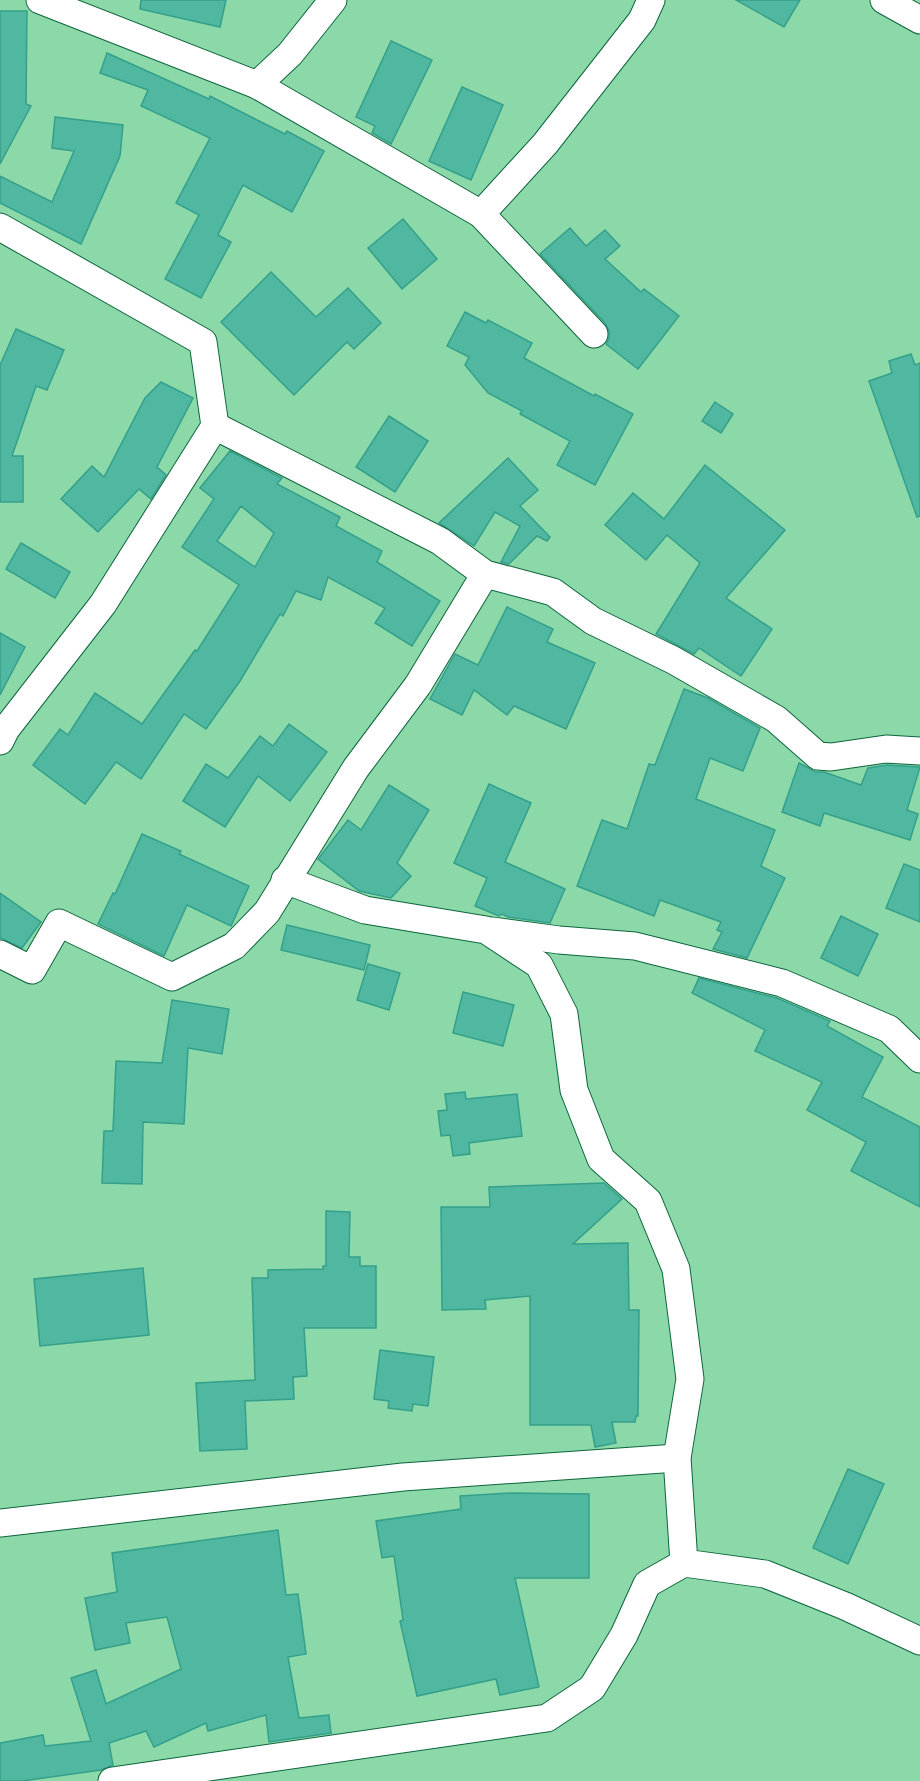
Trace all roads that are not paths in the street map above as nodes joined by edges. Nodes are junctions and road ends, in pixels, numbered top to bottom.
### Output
1 (40, 0) edge
2 (333, 0) edge
3 (651, 0) edge
4 (884, 0) edge
5 (920, 20) edge
6 (257, 85) junction
7 (481, 214) junction
8 (0, 227) edge
9 (594, 334) dead end
10 (215, 426) junction
11 (484, 574) junction
12 (2, 732) edge
13 (920, 751) edge
14 (285, 880) junction
15 (486, 930) junction
16 (0, 954) edge
17 (920, 1059) edge
18 (677, 1458) junction
19 (0, 1523) edge
20 (684, 1563) junction
21 (920, 1641) edge
22 (112, 1781) edge

1 - 6 street
2 - 6 street
3 - 7 street
4 - 5 street
6 - 7 street
7 - 9 street
8 - 10 street
10 - 11 street
10 - 12 street
11 - 13 street
11 - 14 street
14 - 15 street
14 - 16 street
15 - 17 street
15 - 18 street
18 - 19 street
18 - 20 street
20 - 21 street
20 - 22 street

